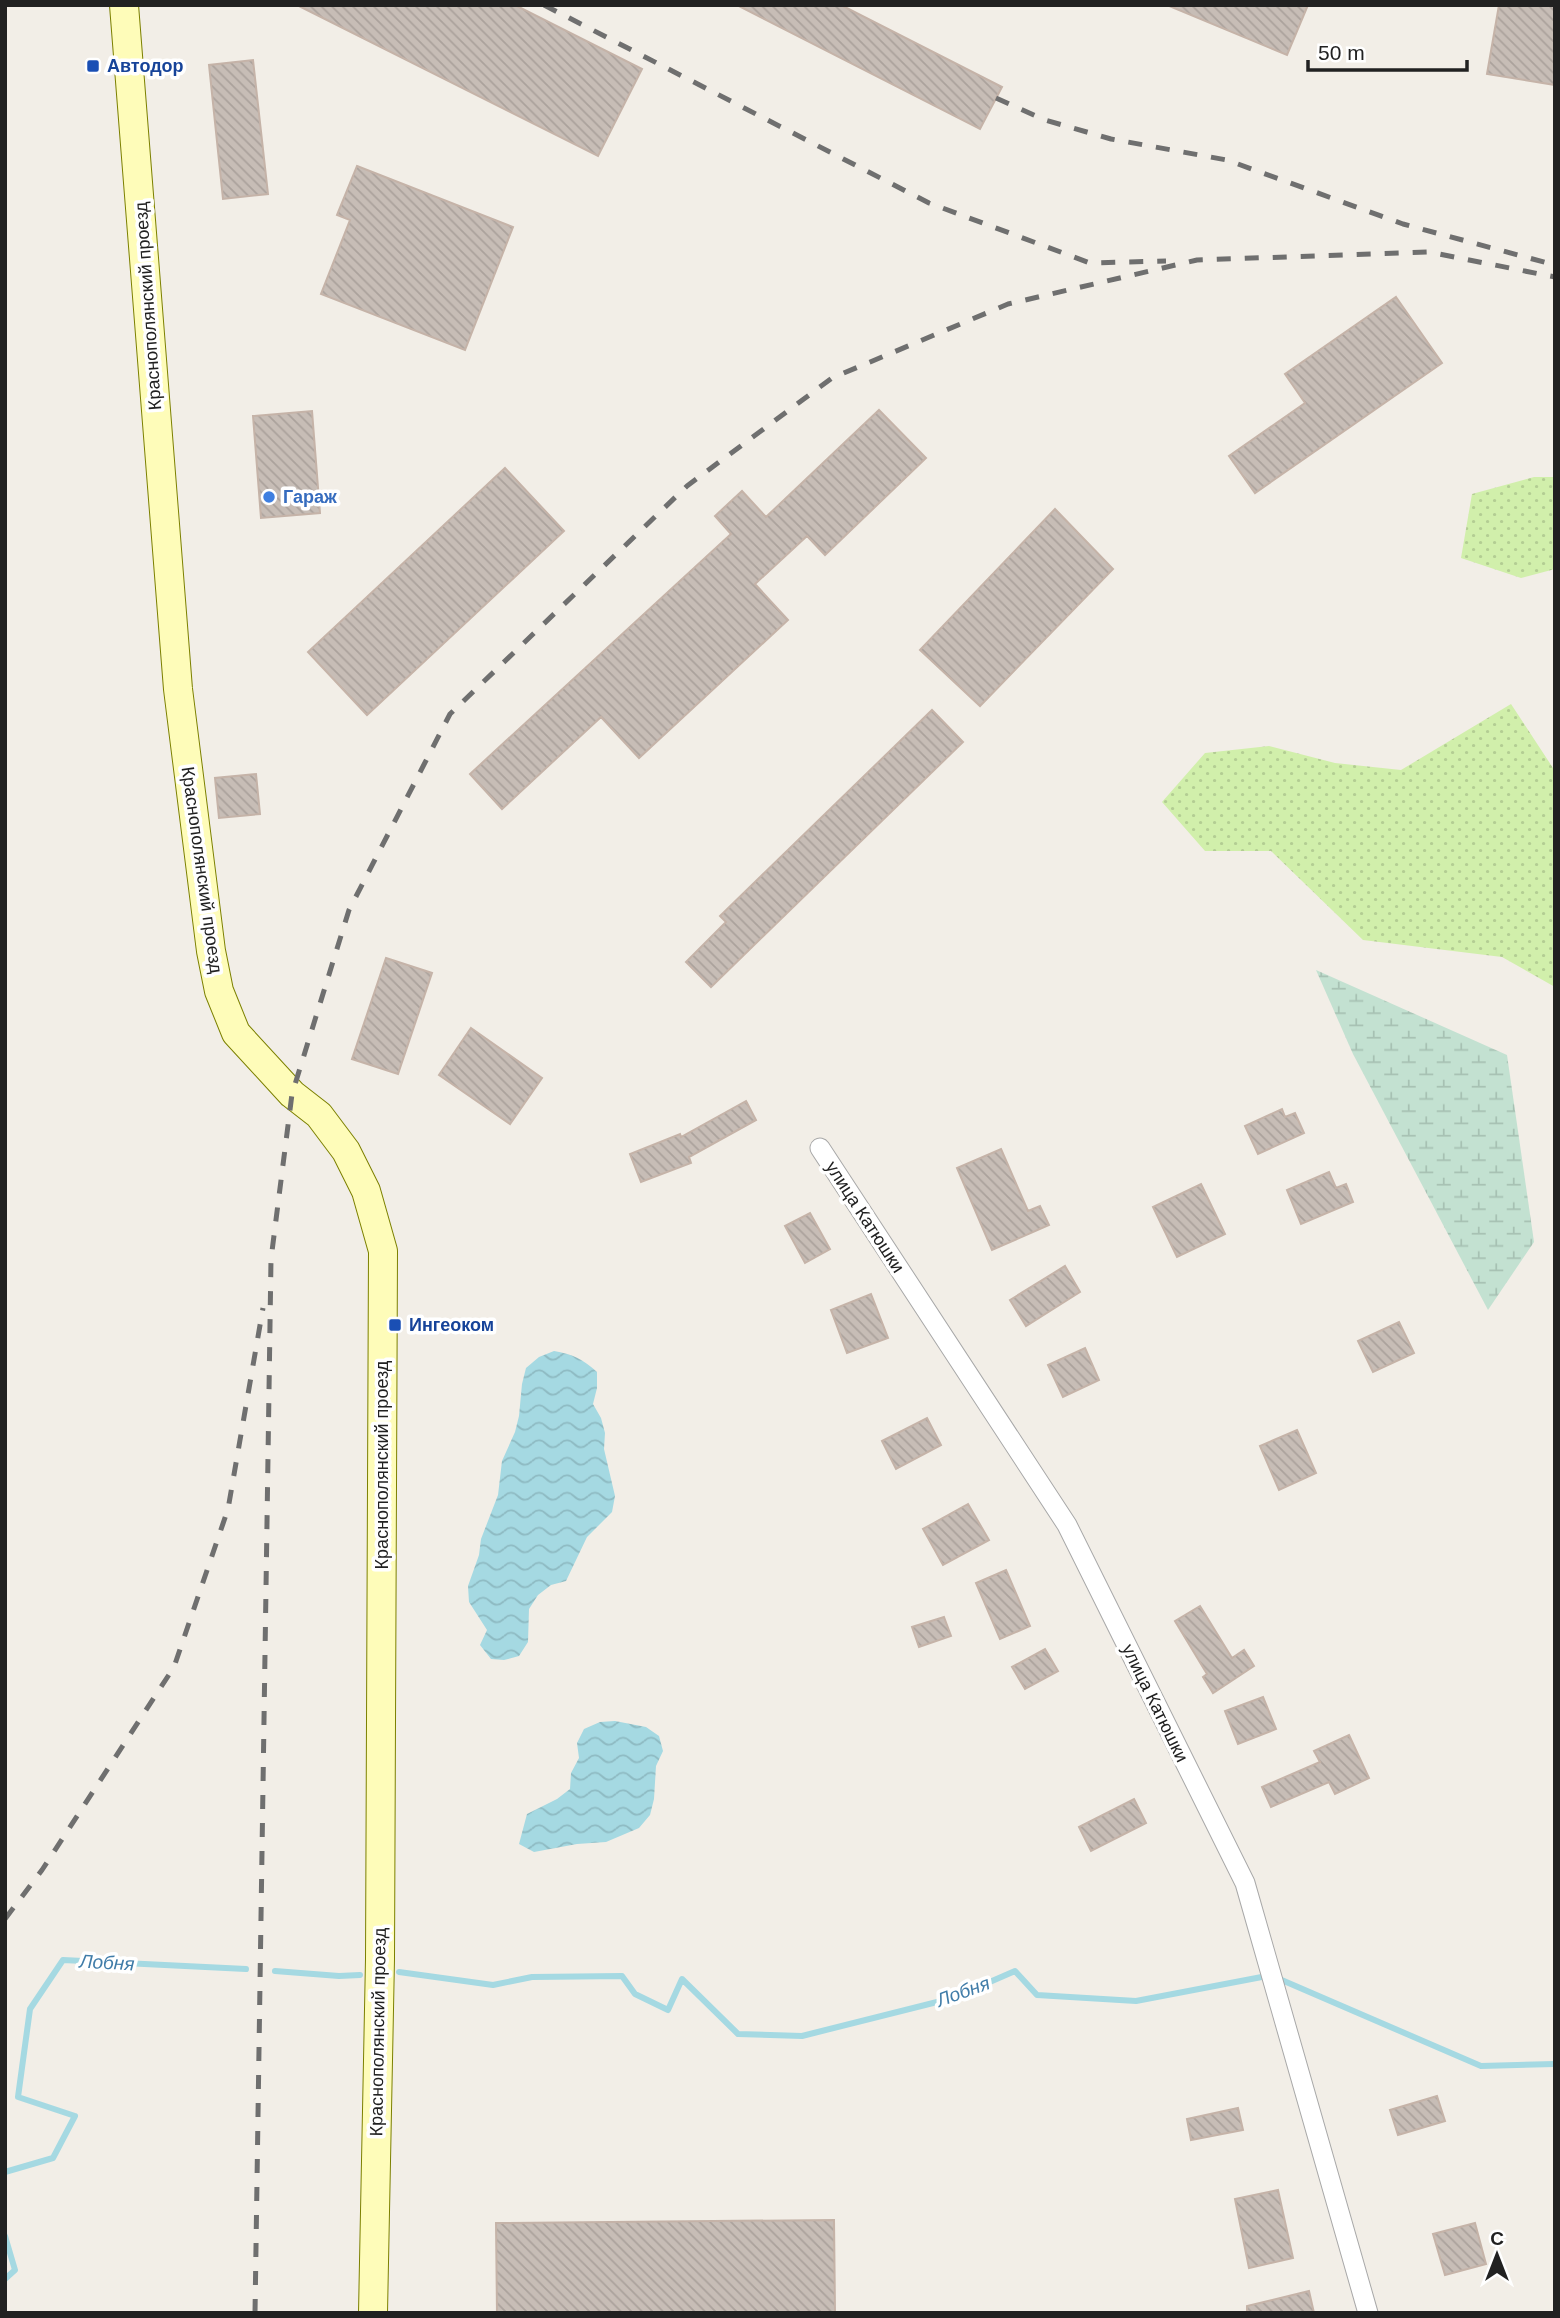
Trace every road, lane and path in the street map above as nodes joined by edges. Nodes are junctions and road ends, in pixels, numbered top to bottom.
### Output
1 (125, 13) edge
2 (820, 1148) dead end
3 (373, 2313) edge
4 (1368, 2313) edge

1 - 3 main road, Краснополянский проезд
2 - 4 street, улица Катюшки

